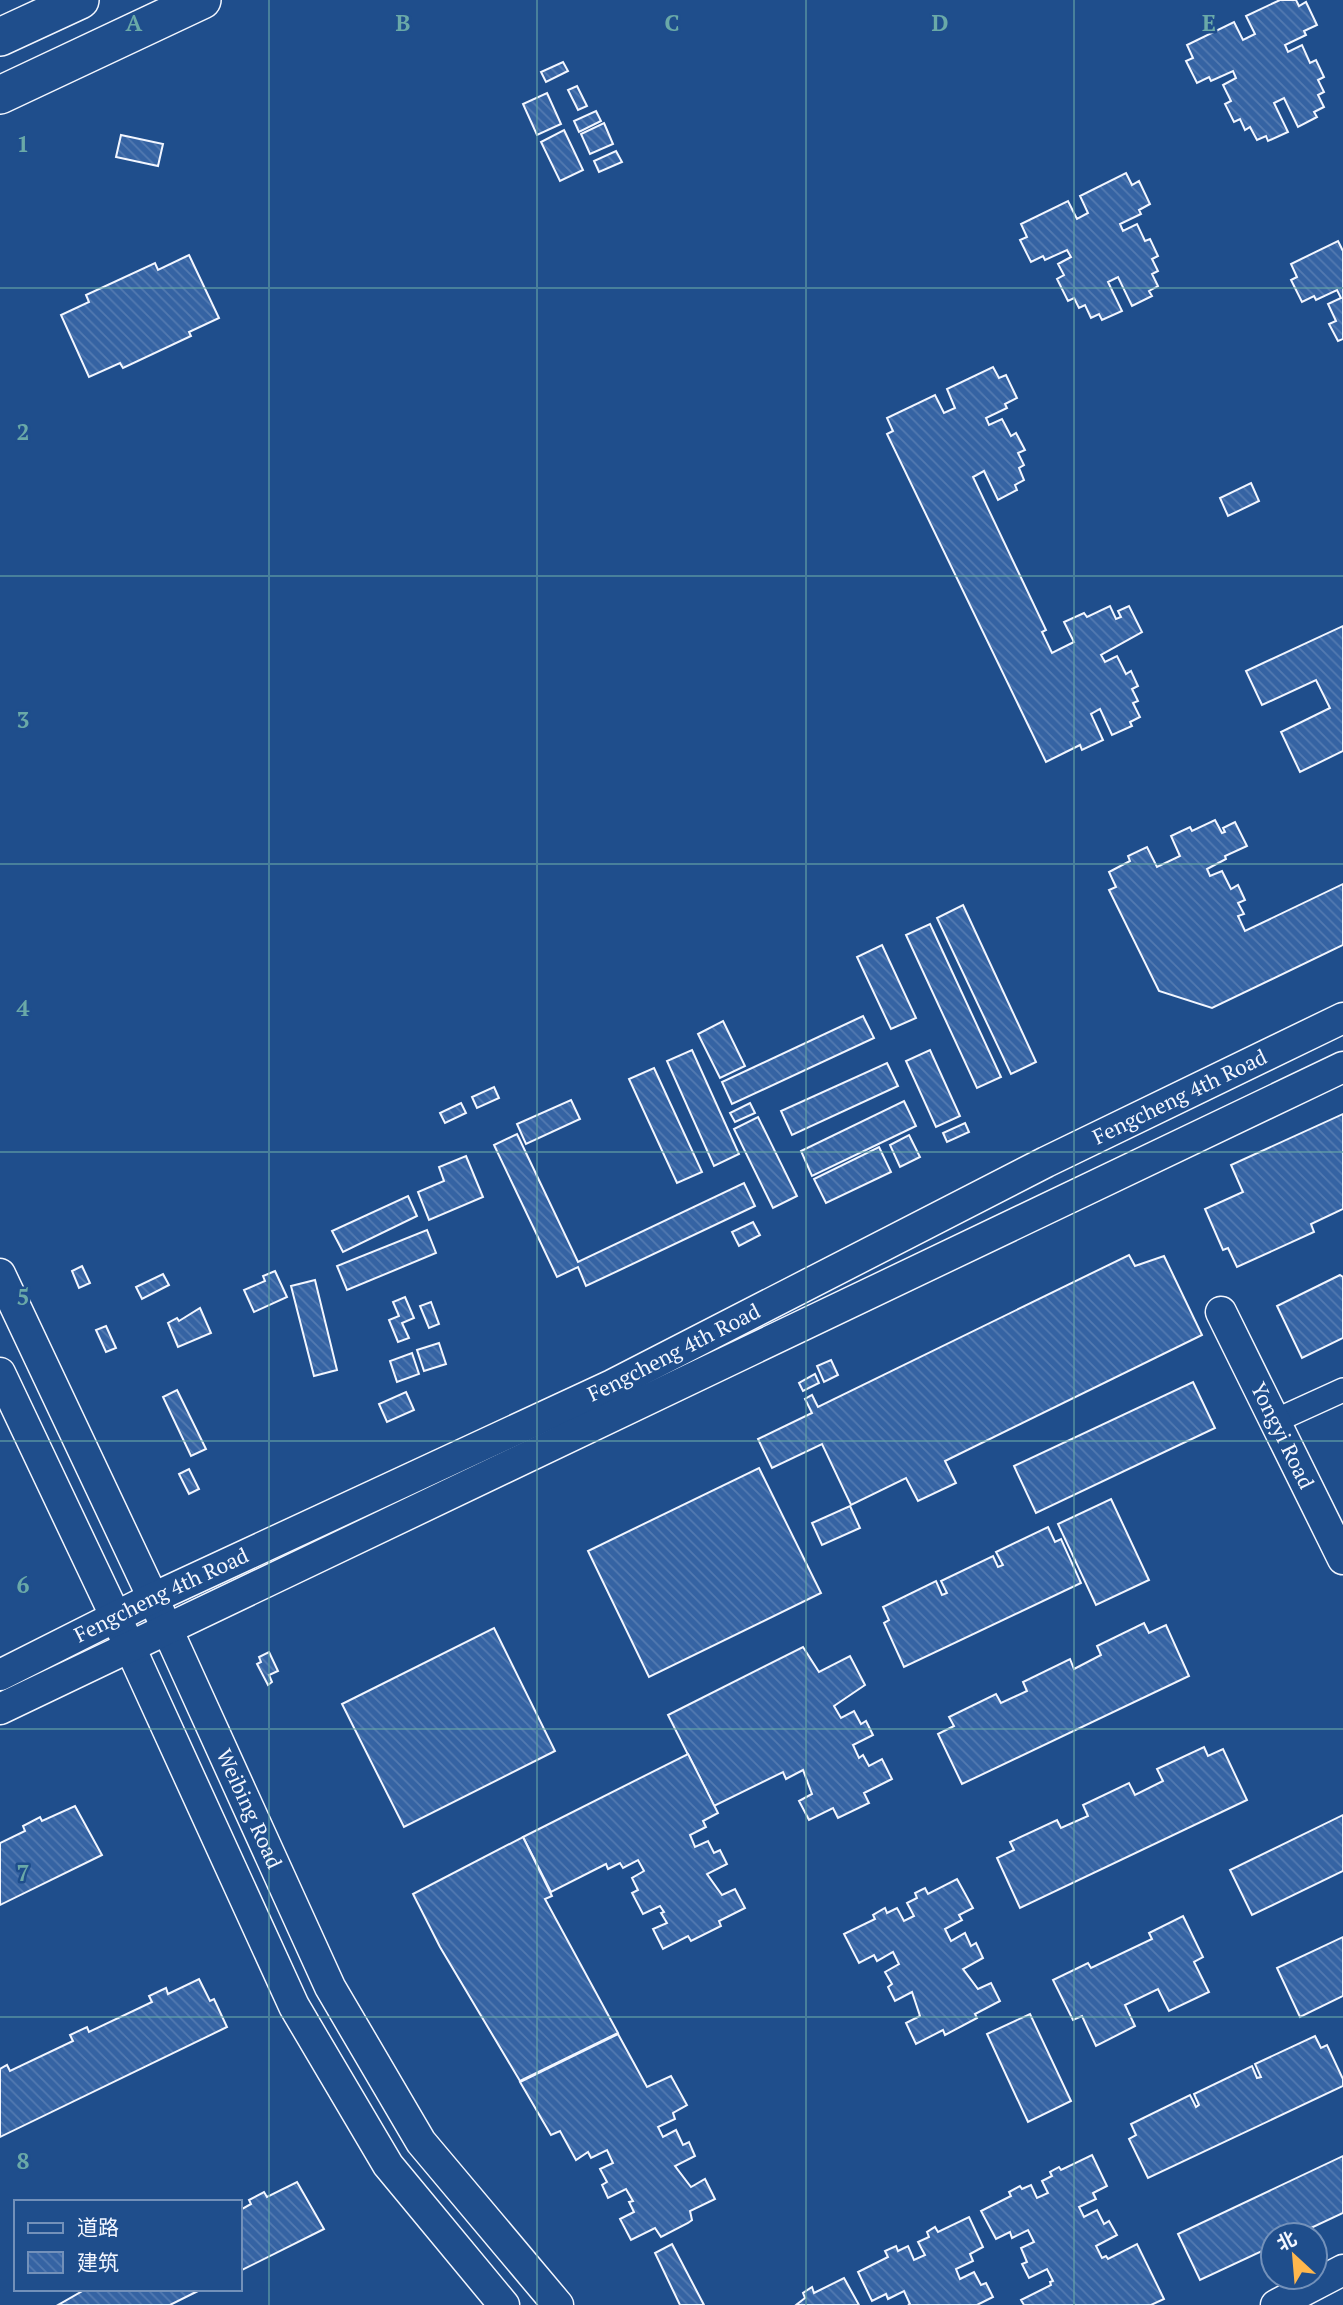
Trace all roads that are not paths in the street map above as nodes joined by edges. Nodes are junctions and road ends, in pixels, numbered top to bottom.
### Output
1 (80, 0) edge
2 (202, 0) edge
3 (0, 37) edge
4 (0, 95) edge
5 (1343, 1018) edge
6 (1343, 1067) edge
7 (0, 1274) edge
8 (1221, 1312) dead end
9 (0, 1373) edge
10 (1343, 1390) edge
11 (1275, 1422) junction
12 (1343, 1559) edge
13 (153, 1598) junction
14 (116, 1617) junction
15 (166, 1628) junction
16 (129, 1645) junction
17 (0, 1675) edge
18 (0, 1709) edge
19 (1343, 2270) edge
20 (504, 2305) edge
21 (558, 2305) edge
22 (1276, 2305) edge

1 - 3 main road
2 - 4 main road
5 - 13 street, Fengcheng 4th Road
6 - 15 street, Fengcheng 4th Road
7 - 13 street, Weibing Road
8 - 11 street, Yongyi Road
9 - 14 street, Weibing Road
10 - 11 street
11 - 12 street, Yongyi Road
13 - 14 street, Fengcheng 4th Road
13 - 15 street, Weibing Road
14 - 16 street, Weibing Road
14 - 17 street, Fengcheng 4th Road
15 - 16 street, Fengcheng 4th Road
15 - 21 street, Weibing Road
16 - 18 street, Fengcheng 4th Road
16 - 20 street, Weibing Road
19 - 22 street

